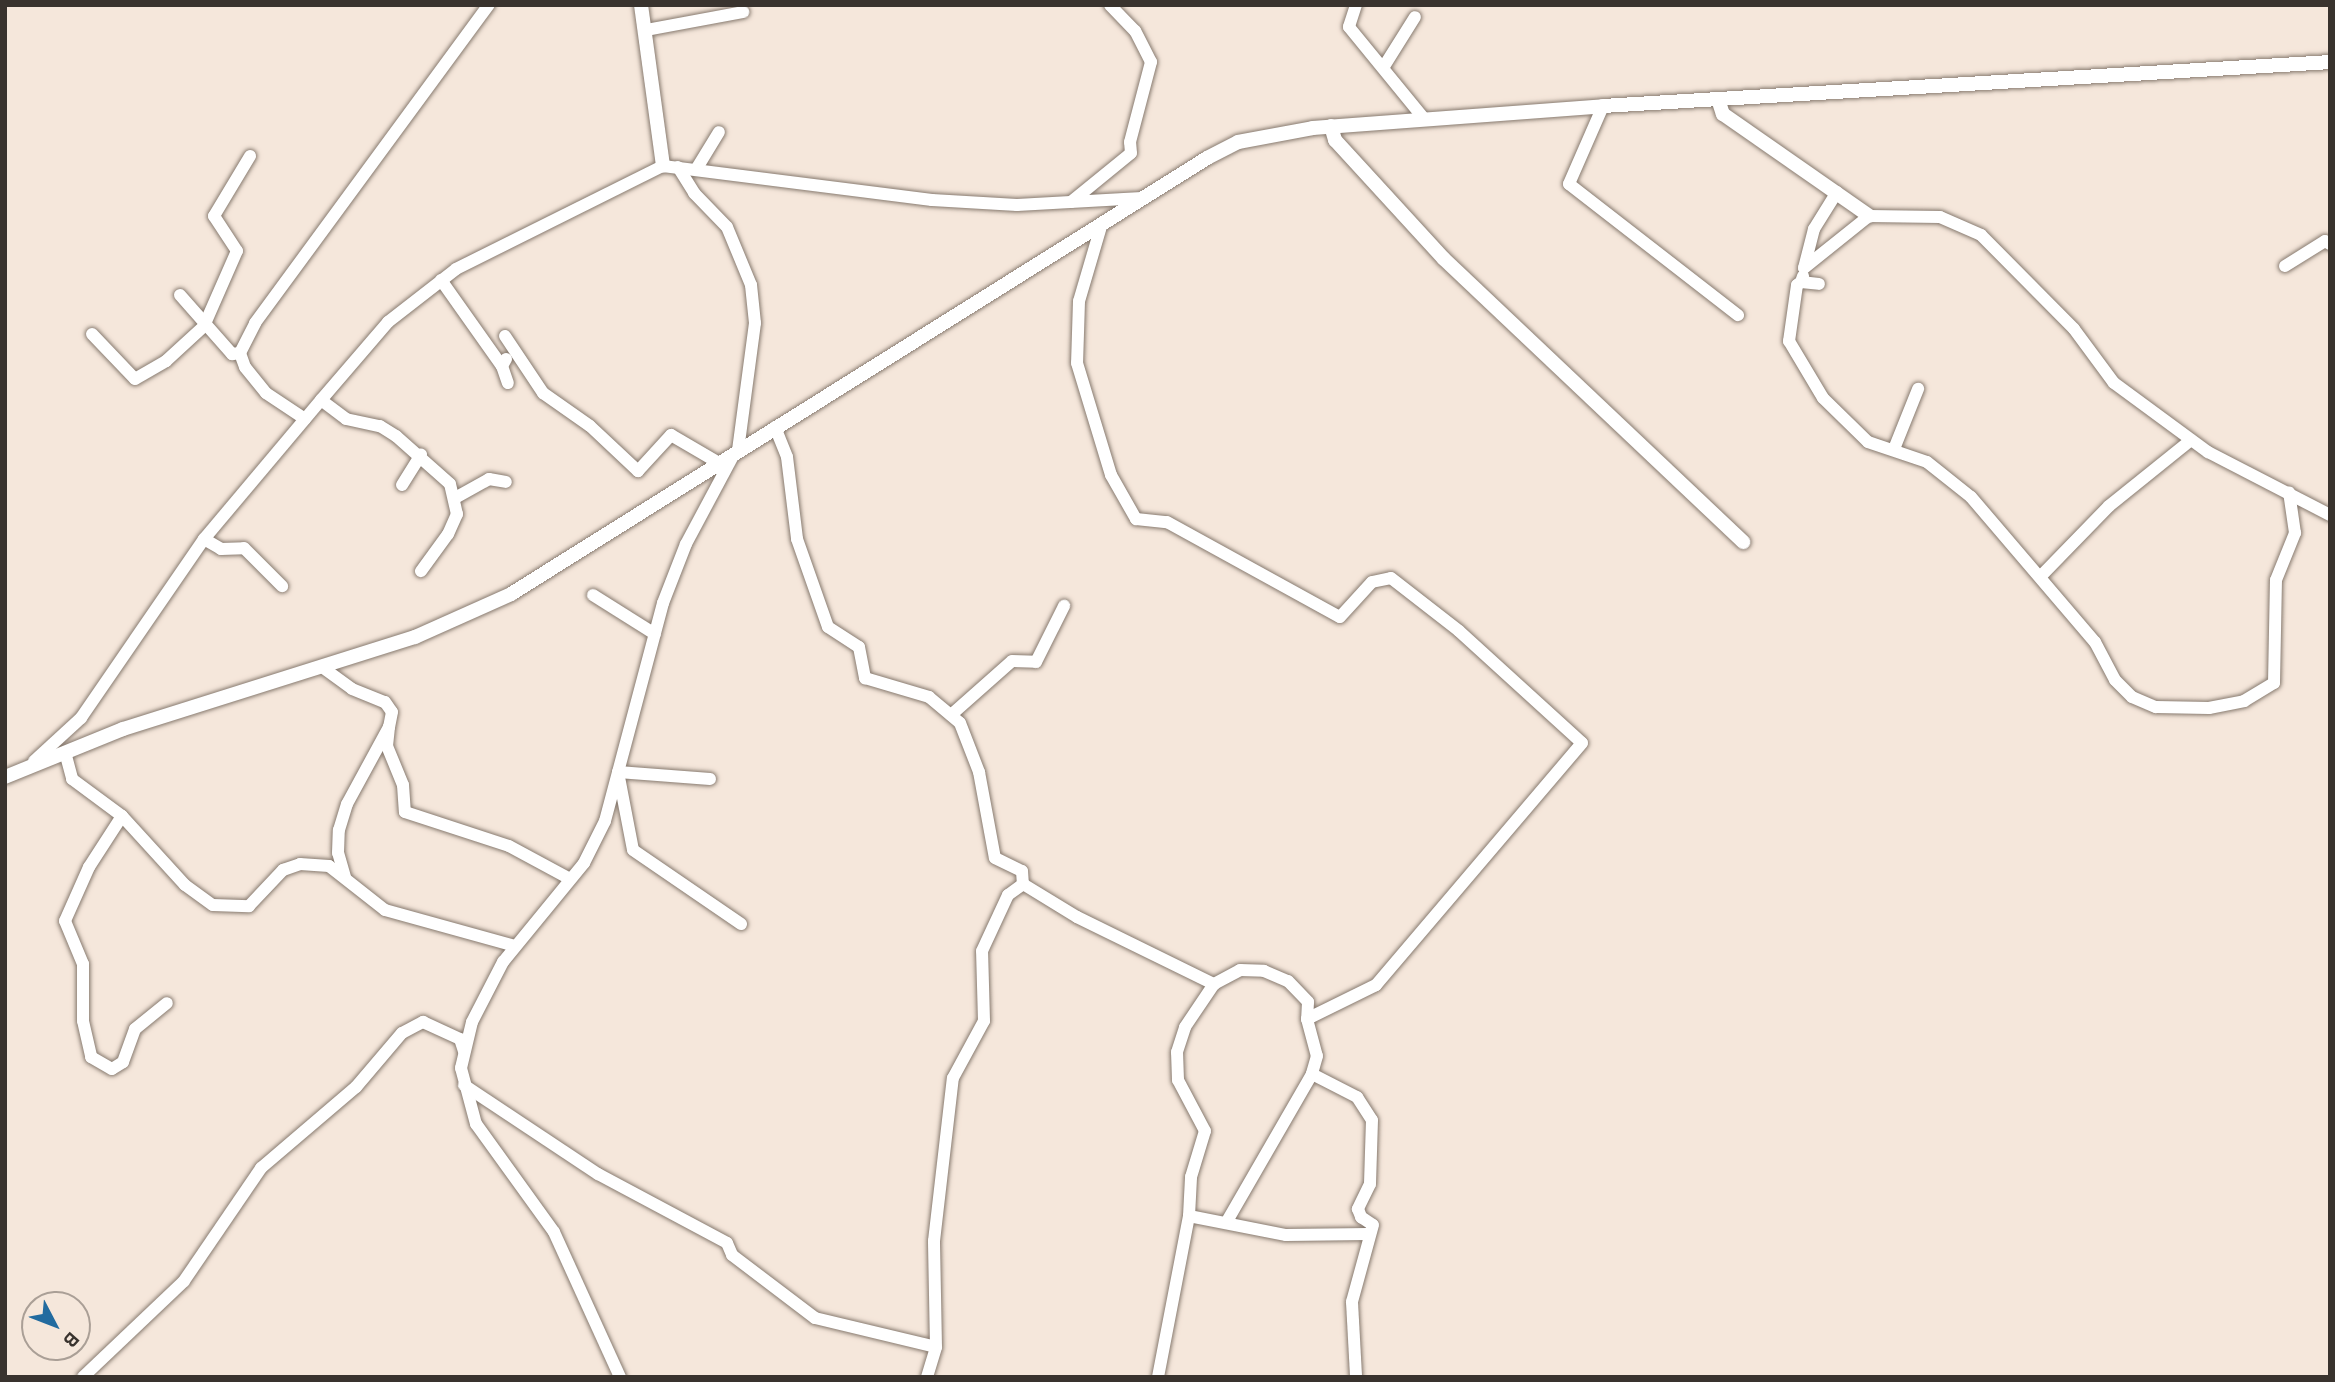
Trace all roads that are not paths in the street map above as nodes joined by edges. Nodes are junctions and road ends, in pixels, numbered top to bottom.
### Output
1 (489, 5) edge
2 (641, 5) edge
3 (1110, 5) edge
4 (1356, 5) edge
5 (743, 12) dead end
6 (1415, 17) dead end
7 (646, 30) junction
8 (2330, 62) edge
9 (1383, 68) junction
10 (1718, 99) junction
11 (1603, 106) junction
12 (1425, 120) junction
13 (1331, 126) junction
14 (719, 132) dead end
15 (250, 156) dead end
16 (663, 166) junction
17 (678, 167) junction
18 (697, 168) junction
19 (1837, 192) junction
20 (1142, 198) junction
21 (1071, 202) junction
22 (1869, 216) junction
23 (1102, 223) junction
24 (2328, 241) edge
25 (2285, 266) dead end
26 (1804, 268) junction
27 (441, 280) junction
28 (1801, 282) junction
29 (1819, 284) dead end
30 (180, 295) dead end
31 (1738, 315) dead end
32 (204, 326) junction
33 (92, 334) dead end
34 (505, 336) dead end
35 (512, 350) junction
36 (240, 353) junction
37 (502, 366) junction
38 (508, 383) dead end
39 (1918, 388) dead end
40 (321, 400) junction
41 (305, 419) junction
42 (775, 427) junction
43 (2191, 440) junction
44 (1894, 449) junction
45 (736, 451) junction
46 (421, 456) junction
47 (719, 463) junction
48 (506, 482) dead end
49 (401, 485) dead end
50 (2289, 492) junction
51 (455, 498) junction
52 (2330, 515) edge
53 (204, 539) junction
54 (1743, 542) dead end
55 (421, 571) dead end
56 (2040, 577) junction
57 (282, 586) dead end
58 (593, 595) dead end
59 (1064, 606) dead end
60 (655, 634) junction
61 (322, 667) junction
62 (951, 715) junction
63 (389, 727) junction
64 (65, 752) junction
65 (28, 766) junction
66 (618, 772) junction
67 (5, 777) edge
68 (710, 779) dead end
69 (122, 816) junction
70 (345, 877) junction
71 (570, 878) junction
72 (1023, 884) junction
73 (741, 924) dead end
74 (515, 946) junction
75 (1214, 984) junction
76 (167, 1003) dead end
77 (1307, 1019) junction
78 (464, 1051) junction
79 (1312, 1074) junction
80 (464, 1085) junction
81 (1189, 1216) junction
82 (1227, 1221) junction
83 (1368, 1234) junction
84 (936, 1347) junction
85 (83, 1377) edge
86 (620, 1377) edge
87 (927, 1377) edge
88 (1158, 1377) edge
89 (1356, 1377) edge

1 - 36 street
2 - 7 street
3 - 21 street
4 - 9 street
5 - 7 street
6 - 9 street
7 - 16 street
8 - 10 street
9 - 12 street
10 - 11 street
10 - 19 street
11 - 12 street
11 - 31 street
12 - 13 street
13 - 20 street
13 - 54 street
14 - 18 street
15 - 32 street
16 - 17 street
16 - 27 street
17 - 18 street
17 - 45 street
18 - 21 street
19 - 22 street
19 - 26 street
20 - 21 street
20 - 23 street
22 - 26 street
22 - 43 street
23 - 42 street
23 - 77 street
24 - 25 street
26 - 28 street
27 - 37 street
27 - 40 street
28 - 29 street
28 - 44 street
30 - 32 street
32 - 33 street
32 - 36 street
34 - 35 street
35 - 37 street
35 - 47 street
36 - 41 street
37 - 38 street
39 - 44 street
40 - 41 street
40 - 46 street
41 - 53 street
42 - 45 street
42 - 62 street
43 - 50 street
43 - 56 street
44 - 56 street
45 - 47 street
45 - 60 street
46 - 49 street
46 - 51 street
47 - 61 street
48 - 51 street
50 - 52 street
50 - 56 street
51 - 55 street
53 - 57 street
53 - 65 street
58 - 60 street
59 - 62 street
60 - 66 street
61 - 63 street
61 - 64 street
62 - 72 street
63 - 70 street
63 - 71 street
64 - 65 street
64 - 69 street
65 - 67 street
66 - 68 street
66 - 71 street
66 - 73 street
69 - 70 street
69 - 76 street
70 - 74 street
71 - 74 street
72 - 75 street
72 - 84 street
74 - 78 street
75 - 77 street
75 - 81 street
77 - 79 street
78 - 80 street
78 - 85 street
79 - 82 street
79 - 83 street
80 - 84 street
80 - 86 street
81 - 82 street
81 - 88 street
82 - 83 street
83 - 89 street
84 - 87 street

